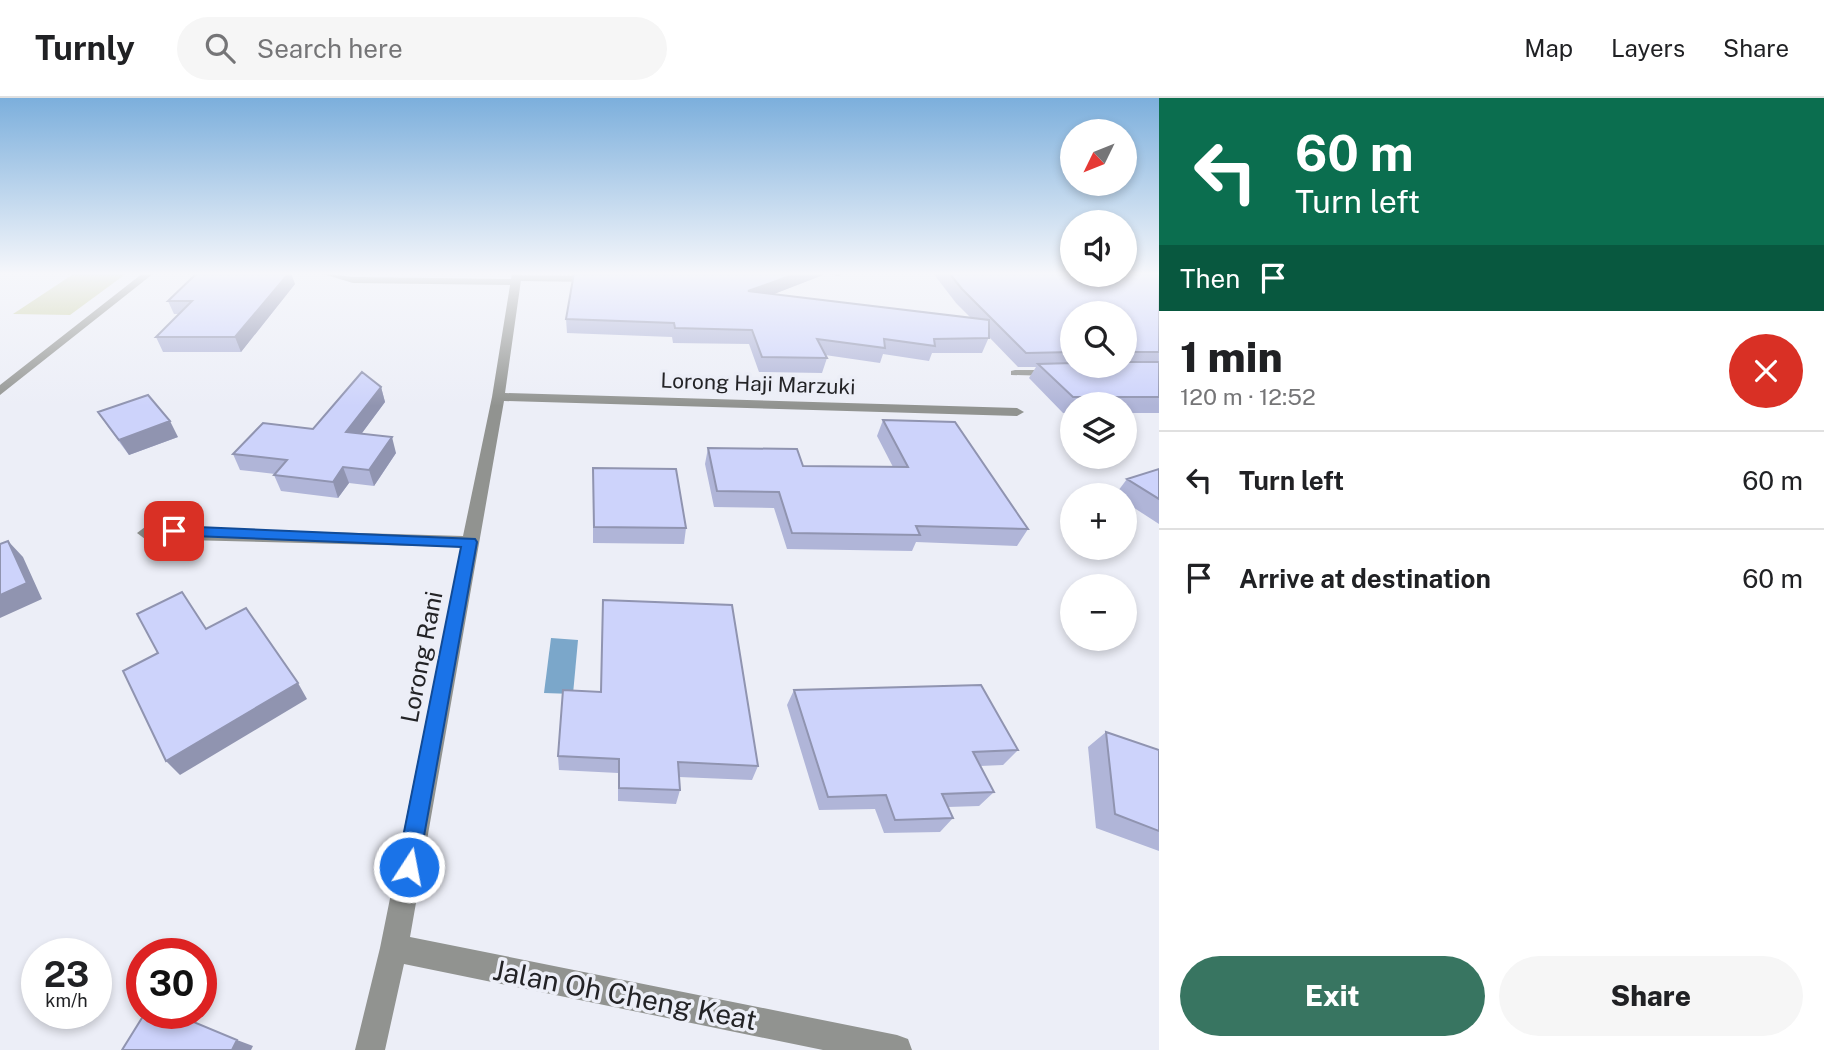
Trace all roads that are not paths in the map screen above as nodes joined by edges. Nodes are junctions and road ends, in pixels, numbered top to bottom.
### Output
1 (93, 317) edge
2 (511, 317) edge
3 (1015, 373) dead end
4 (1060, 373) edge
5 (0, 391) edge
6 (498, 397) junction
7 (1017, 412) dead end
8 (145, 533) dead end
9 (470, 542) junction
10 (394, 948) junction
11 (369, 1050) edge
12 (897, 1050) edge

1 - 5 street
2 - 6 street, Lorong Rani
3 - 4 lane
6 - 7 street, Lorong Haji Marzuki
6 - 9 street, Lorong Rani
8 - 9 street
9 - 10 street, Lorong Rani
10 - 11 street, Lorong Rani
10 - 12 street, Jalan Oh Cheng Keat

